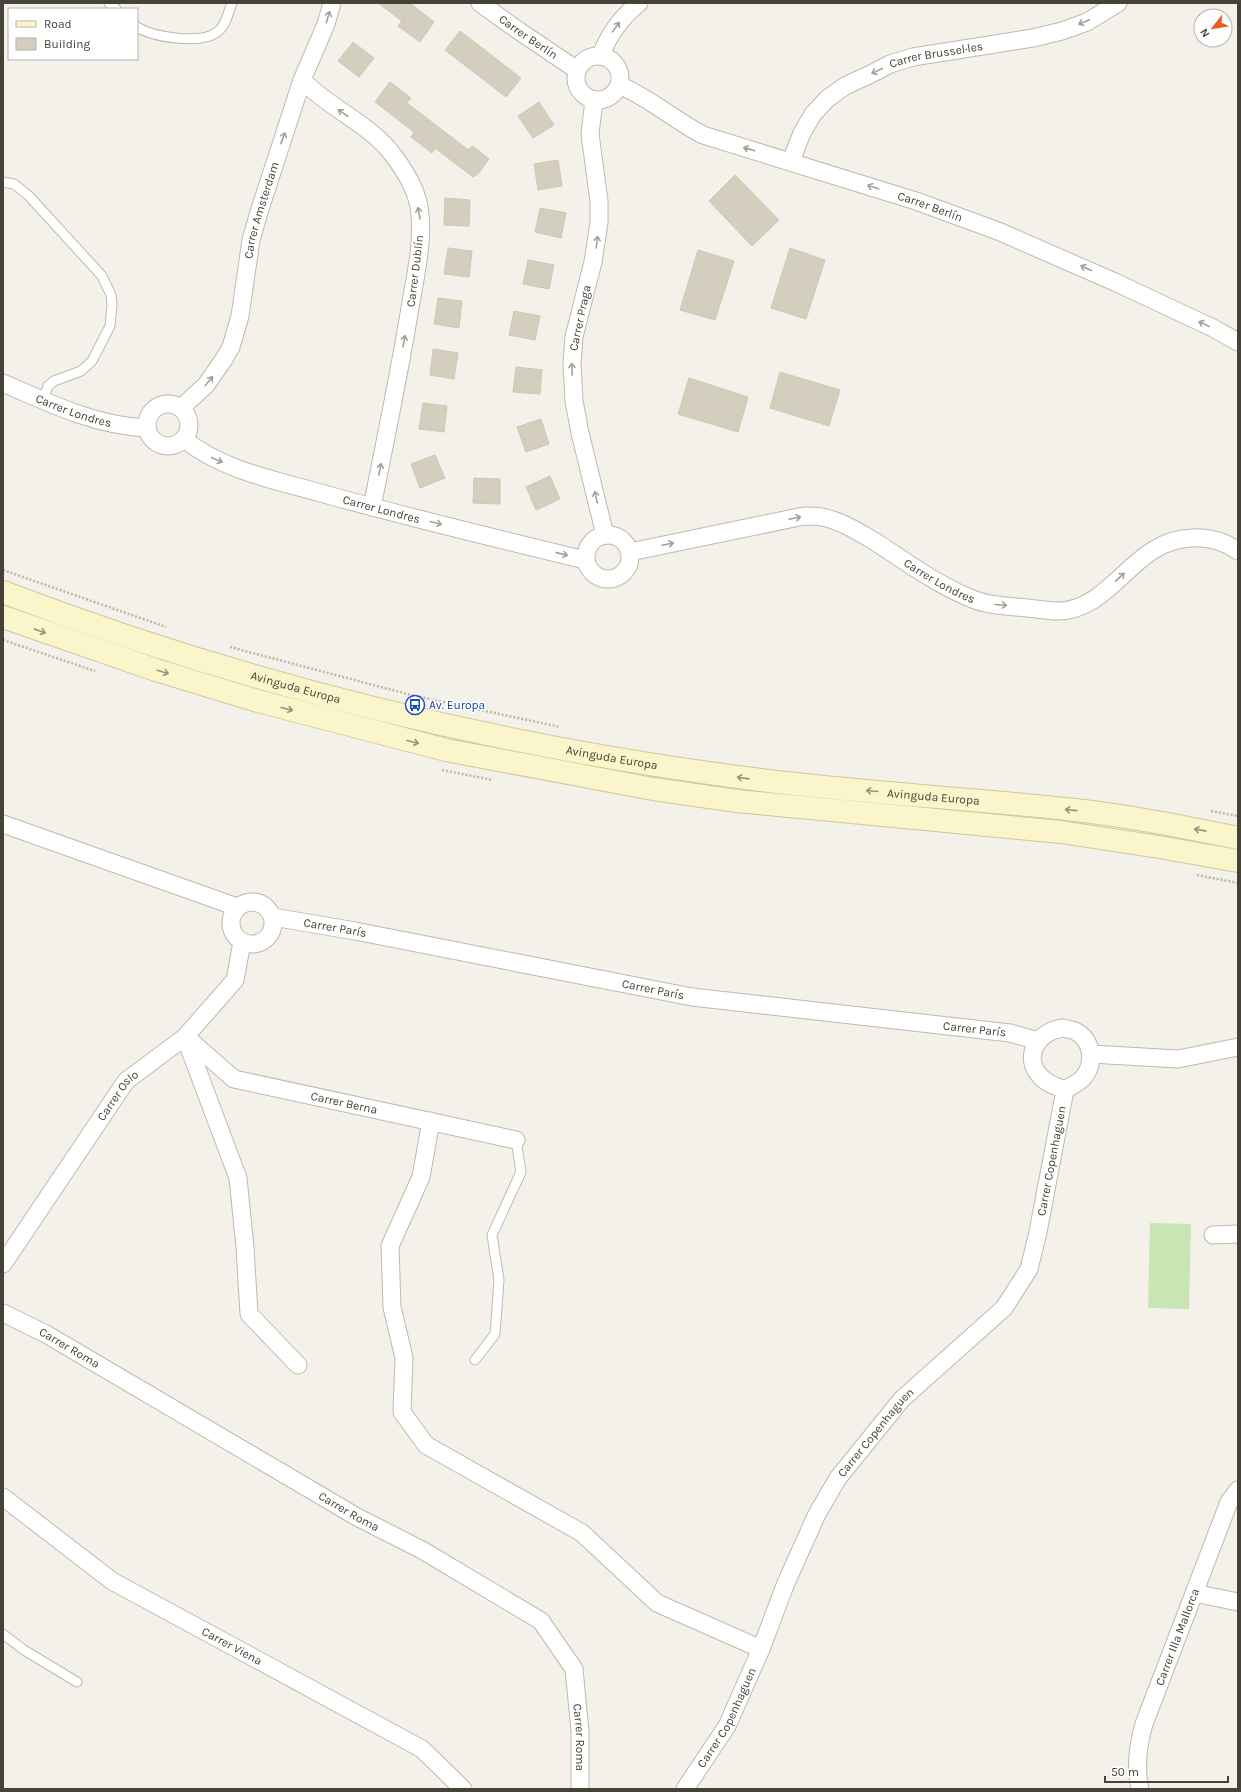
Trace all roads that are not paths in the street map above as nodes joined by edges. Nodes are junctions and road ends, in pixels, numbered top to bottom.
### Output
1 (232, 3) edge
2 (332, 3) edge
3 (480, 3) edge
4 (639, 3) edge
5 (1118, 3) edge
6 (138, 27) edge
7 (601, 56) junction
8 (577, 70) junction
9 (302, 80) junction
10 (619, 85) junction
11 (594, 100) junction
12 (791, 161) junction
13 (3, 182) edge
14 (1238, 342) edge
15 (3, 383) edge
16 (43, 400) junction
17 (181, 408) junction
18 (147, 428) junction
19 (184, 439) junction
20 (372, 507) junction
21 (605, 534) junction
22 (1238, 551) edge
23 (630, 552) junction
24 (586, 560) junction
25 (3, 592) edge
26 (3, 618) edge
27 (700, 772) junction
28 (697, 795) junction
29 (3, 824) edge
30 (1238, 838) edge
31 (1238, 861) edge
32 (237, 907) junction
33 (273, 917) junction
34 (242, 942) junction
35 (185, 1037) junction
36 (1038, 1041) junction
37 (1238, 1047) edge
38 (1091, 1054) junction
39 (1065, 1090) junction
40 (431, 1121) junction
41 (516, 1140) joint
42 (1238, 1234) edge
43 (1213, 1235) dead end
44 (3, 1264) edge
45 (3, 1313) edge
46 (475, 1360) dead end
47 (298, 1365) dead end
48 (1238, 1490) edge
49 (3, 1497) edge
50 (1194, 1593) junction
51 (1238, 1602) edge
52 (3, 1634) edge
53 (761, 1649) junction
54 (77, 1682) dead end
55 (463, 1789) edge
56 (580, 1789) edge
57 (685, 1789) edge
58 (1140, 1789) edge

1 - 6 lane
9 -> 2 street, Carrer Amsterdam
3 - 8 street, Carrer Berlín
7 -> 4 street
5 -> 12 street, Carrer Brussel·les
7 - 8 street
7 - 10 street
8 - 11 street
17 -> 9 street, Carrer Amsterdam
20 -> 9 street, Carrer Dublín
10 - 11 street
12 -> 10 street, Carrer Berlín
21 -> 11 street, Carrer Praga
14 -> 12 street, Carrer Berlín
13 - 16 lane
15 - 16 street, Carrer Londres
16 - 18 street, Carrer Londres
17 - 18 street
17 - 19 street
18 - 19 street
19 -> 20 street, Carrer Londres
20 -> 24 street, Carrer Londres
21 - 23 street
21 - 24 street
23 -> 22 street, Carrer Londres
23 - 24 street
25 - 27 main road, Avinguda Europa
26 -> 28 main road, Avinguda Europa
27 - 28 main road
30 -> 27 main road, Avinguda Europa
28 - 31 main road, Avinguda Europa
29 - 32 street
32 - 33 street
32 - 34 street
33 - 34 street
33 - 36 street, Carrer París
34 - 35 street, Carrer Oslo
35 - 40 street, Carrer Berna
35 - 44 street, Carrer Oslo
35 - 47 street
36 - 38 street
36 - 39 street
37 - 38 street
38 - 39 street
39 - 53 street, Carrer Copenhaguen
40 - 41 street, Carrer Berna
40 - 53 street
41 - 46 lane
42 - 43 street
45 - 56 street, Carrer Roma
48 - 50 street, Carrer Illa Mallorca
49 - 55 street, Carrer Viena
50 - 51 street
50 - 58 street, Carrer Illa Mallorca
52 - 54 lane
53 - 57 street, Carrer Copenhaguen

